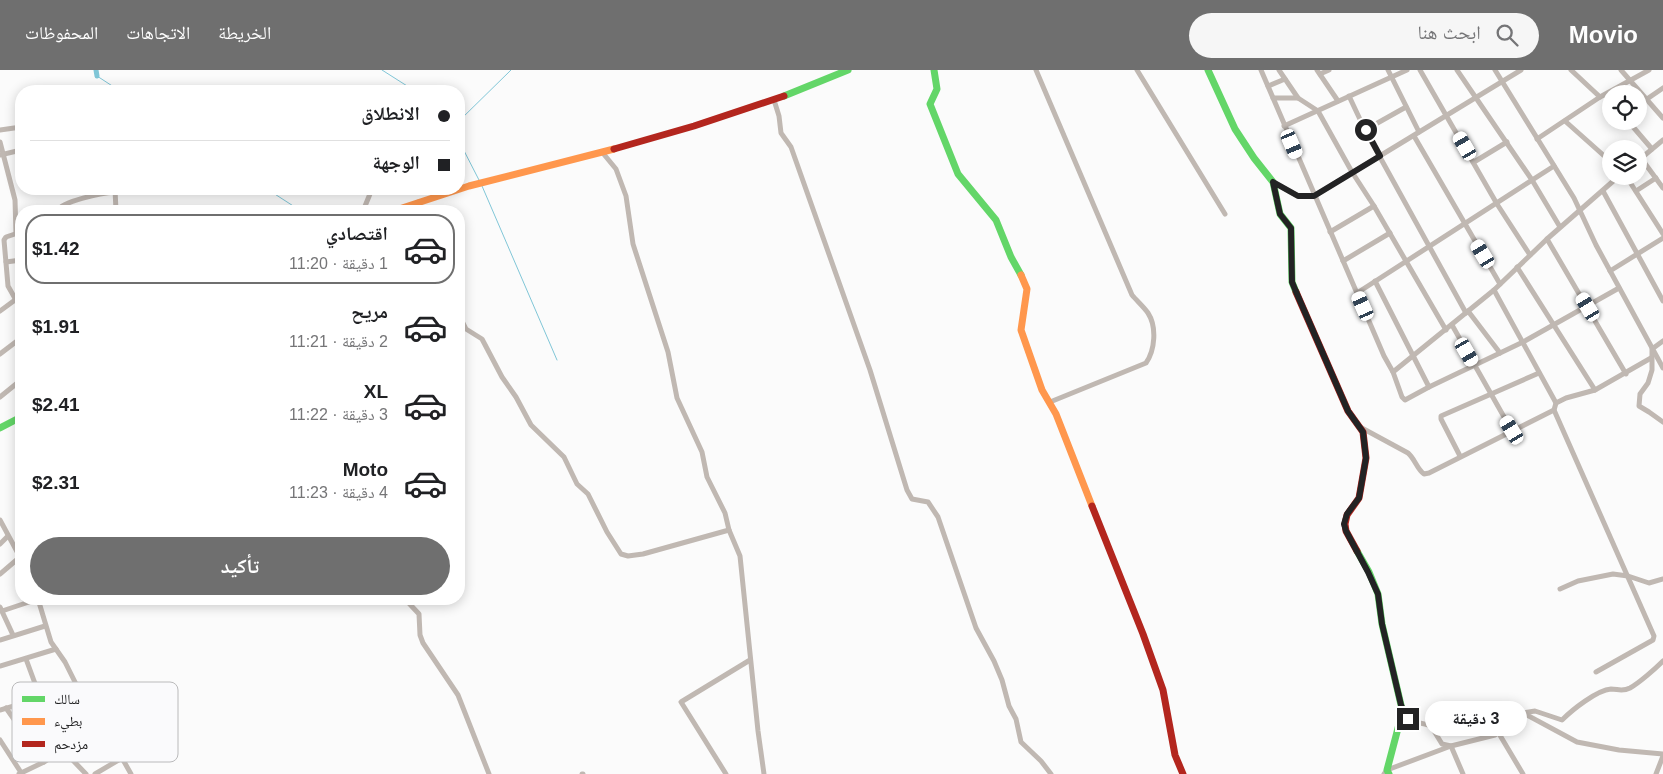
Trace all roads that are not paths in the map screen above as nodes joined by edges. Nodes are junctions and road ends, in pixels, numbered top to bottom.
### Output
1 (848, 70) edge
2 (934, 70) edge
3 (1036, 70) edge
4 (1137, 70) edge
5 (1208, 70) edge
6 (1261, 70) edge
7 (1279, 70) edge
8 (1329, 70) edge
9 (1388, 70) edge
10 (1407, 70) edge
11 (1420, 70) edge
12 (1457, 70) edge
13 (1495, 70) edge
14 (1521, 70) edge
15 (1572, 70) edge
16 (1621, 70) edge
17 (1649, 70) edge
18 (1319, 72) edge
19 (1392, 78) junction
20 (1285, 79) junction
21 (1631, 81) junction
22 (1502, 82) junction
23 (1624, 85) edge
24 (1635, 85) edge
25 (1268, 86) junction
26 (1663, 88) edge
27 (1602, 95) edge
28 (1349, 96) junction
29 (1475, 97) junction
30 (1602, 97) edge
31 (1273, 98) junction
32 (1298, 98) junction
33 (1647, 99) joint
34 (774, 100) junction
35 (1338, 101) junction
36 (1406, 107) junction
37 (1318, 111) junction
38 (1447, 115) junction
39 (1663, 118) edge
40 (1565, 121) junction
41 (1284, 126) junction
42 (15, 128) edge
43 (0, 130) edge
44 (1366, 130) junction
45 (1636, 130) edge
46 (1416, 134) junction
47 (1537, 139) junction
48 (1663, 140) edge
49 (0, 142) edge
50 (1506, 142) junction
51 (1652, 148) junction
52 (15, 152) edge
53 (602, 152) junction
54 (1647, 153) edge
55 (1602, 154) edge
56 (1, 155) edge
57 (1380, 156) junction
58 (1474, 162) junction
59 (1554, 166) junction
60 (1647, 167) edge
61 (1352, 172) junction
62 (1656, 178) junction
63 (1532, 180) junction
64 (1273, 182) junction
65 (1609, 185) edge
66 (1632, 185) edge
67 (465, 188) edge
68 (1663, 188) edge
69 (1603, 191) junction
70 (1636, 191) junction
71 (90, 195) edge
72 (442, 195) edge
73 (1314, 196) junction
74 (418, 202) junction
75 (1497, 204) junction
76 (64, 205) edge
77 (410, 205) edge
78 (419, 205) edge
79 (1374, 206) junction
80 (15, 207) edge
81 (1581, 210) junction
82 (1225, 214) dead end
83 (1663, 221) edge
84 (1465, 225) junction
85 (1657, 225) junction
86 (1560, 228) junction
87 (1330, 232) junction
88 (1390, 233) junction
89 (15, 234) edge
90 (1663, 234) edge
91 (2, 236) edge
92 (1663, 238) edge
93 (1547, 239) junction
94 (1430, 247) junction
95 (1637, 254) junction
96 (1530, 255) junction
97 (15, 261) edge
98 (1343, 261) junction
99 (1406, 261) junction
100 (6, 262) junction
101 (1517, 267) junction
102 (1610, 271) junction
103 (1375, 281) junction
104 (1500, 284) junction
105 (1619, 288) junction
106 (1494, 290) junction
107 (1357, 293) junction
108 (15, 299) joint
109 (1663, 301) edge
110 (1588, 307) junction
111 (0, 311) edge
112 (1467, 312) junction
113 (1452, 325) junction
114 (1554, 326) junction
115 (465, 327) edge
116 (1446, 330) junction
117 (1663, 341) edge
118 (1524, 342) junction
119 (15, 343) edge
120 (1652, 349) junction
121 (1500, 353) junction
122 (0, 354) edge
123 (1414, 356) junction
124 (1651, 358) junction
125 (1474, 365) junction
126 (1663, 368) edge
127 (1393, 372) junction
128 (1539, 373) junction
129 (1626, 374) junction
130 (15, 385) edge
131 (1429, 387) junction
132 (1595, 390) junction
133 (1490, 394) junction
134 (0, 398) edge
135 (1050, 402) junction
136 (1556, 403) junction
137 (1554, 410) junction
138 (15, 420) edge
139 (1663, 422) edge
140 (1359, 426) junction
141 (0, 428) edge
142 (1512, 430) junction
143 (1460, 456) junction
144 (0, 520) edge
145 (729, 530) junction
146 (8, 536) junction
147 (0, 544) edge
148 (15, 548) edge
149 (15, 563) edge
150 (0, 574) edge
151 (1628, 576) junction
152 (1663, 579) edge
153 (1560, 589) dead end
154 (16, 605) edge
155 (40, 605) edge
156 (411, 605) edge
157 (1, 609) edge
158 (46, 626) junction
159 (13, 635) junction
160 (0, 640) edge
161 (56, 649) junction
162 (26, 658) junction
163 (750, 660) junction
164 (1663, 662) edge
165 (0, 666) edge
166 (1596, 672) dead end
167 (34, 682) edge
168 (75, 682) edge
169 (1401, 705) junction
170 (3, 709) edge
171 (1523, 713) junction
172 (12, 721) edge
173 (1498, 732) junction
174 (0, 740) edge
175 (1451, 746) junction
176 (1663, 755) edge
177 (12, 759) edge
178 (14, 762) edge
179 (44, 762) edge
180 (74, 762) edge
181 (115, 762) edge
182 (124, 762) edge
183 (1387, 773) edge
184 (21, 774) edge
185 (86, 774) edge
186 (95, 774) edge
187 (131, 774) edge
188 (489, 774) edge
189 (726, 774) edge
190 (764, 774) edge
191 (1051, 774) edge
192 (1183, 774) edge
193 (1463, 774) edge
194 (1523, 774) edge
195 (1656, 774) edge

1 - 34 street
2 - 135 street
3 - 135 street
4 - 82 street
5 - 64 street
6 - 25 street
7 - 20 street
8 - 18 street
9 - 19 street
10 - 19 street
11 - 38 street
12 - 29 street
13 - 22 street
14 - 22 street
15 - 27 street
16 - 21 street
17 - 21 street
18 - 35 street
19 - 28 street
19 - 36 street
20 - 25 street
20 - 32 street
21 - 23 street
21 - 24 street
22 - 29 street
22 - 47 street
25 - 31 street
26 - 33 street
28 - 35 street
28 - 44 street
29 - 38 street
29 - 50 street
30 - 40 street
31 - 32 street
31 - 41 street
32 - 37 street
33 - 39 street
34 - 53 street
34 - 191 street
35 - 37 street
36 - 44 street
36 - 46 street
37 - 41 street
37 - 61 street
38 - 46 street
38 - 58 street
40 - 47 street
40 - 55 street
41 - 73 street
42 - 43 street
44 - 57 street
45 - 51 street
46 - 57 street
46 - 84 street
47 - 59 street
48 - 51 street
49 - 56 street
50 - 58 street
50 - 63 street
51 - 54 street
52 - 56 street
53 - 67 street
53 - 145 street
56 - 80 street
57 - 61 street
57 - 94 street
58 - 75 street
59 - 63 street
59 - 81 street
60 - 62 street
61 - 73 street
61 - 79 street
62 - 68 street
62 - 70 street
63 - 75 street
63 - 86 street
64 - 73 street
64 - 140 street
65 - 69 street
66 - 70 street
69 - 81 street
69 - 95 street
70 - 85 street
71 - 76 street
72 - 74 street
73 - 87 street
74 - 77 street
74 - 78 street
75 - 84 street
75 - 96 street
79 - 87 street
79 - 88 street
81 - 86 street
81 - 102 street
83 - 85 street
84 - 94 street
84 - 104 street
85 - 90 street
86 - 93 street
87 - 98 street
88 - 98 street
88 - 99 street
89 - 91 street
91 - 100 street
92 - 95 street
93 - 96 street
93 - 110 street
94 - 99 street
94 - 112 street
95 - 102 street
95 - 109 street
96 - 101 street
97 - 100 street
98 - 107 street
99 - 103 street
99 - 116 street
100 - 108 street
101 - 104 street
101 - 114 street
102 - 105 street
103 - 107 street
103 - 123 street
104 - 106 street
105 - 110 street
105 - 120 street
106 - 112 street
106 - 118 street
107 - 127 street
108 - 111 street
110 - 114 street
110 - 129 street
112 - 113 street
112 - 121 street
113 - 116 street
113 - 125 street
114 - 118 street
114 - 132 street
115 - 145 street
116 - 123 street
117 - 120 street
118 - 121 street
118 - 128 street
119 - 122 street
120 - 124 street
120 - 126 street
121 - 125 street
123 - 127 street
123 - 131 street
124 - 129 street
124 - 139 street
125 - 131 street
125 - 133 street
127 - 131 street
128 - 133 street
128 - 136 street
129 - 132 street
130 - 134 street
132 - 136 street
133 - 142 street
133 - 143 street
135 - 192 street
136 - 137 street
137 - 142 street
137 - 151 street
138 - 141 street
140 - 143 street
140 - 169 street
142 - 143 street
144 - 146 street
145 - 163 street
146 - 147 street
146 - 148 street
149 - 150 street
151 - 152 street
151 - 153 street
151 - 166 street
154 - 157 street
155 - 158 street
156 - 188 street
157 - 159 street
158 - 159 street
158 - 161 street
159 - 160 street
161 - 162 street
161 - 168 street
162 - 165 street
162 - 167 street
163 - 189 street
163 - 190 street
164 - 171 street
169 - 175 street
169 - 183 street
170 - 172 street
171 - 173 street
171 - 176 street
173 - 175 street
173 - 194 street
174 - 177 street
175 - 183 street
175 - 193 street
176 - 195 street
178 - 184 street
179 - 184 street
180 - 185 street
181 - 186 street
182 - 187 street

